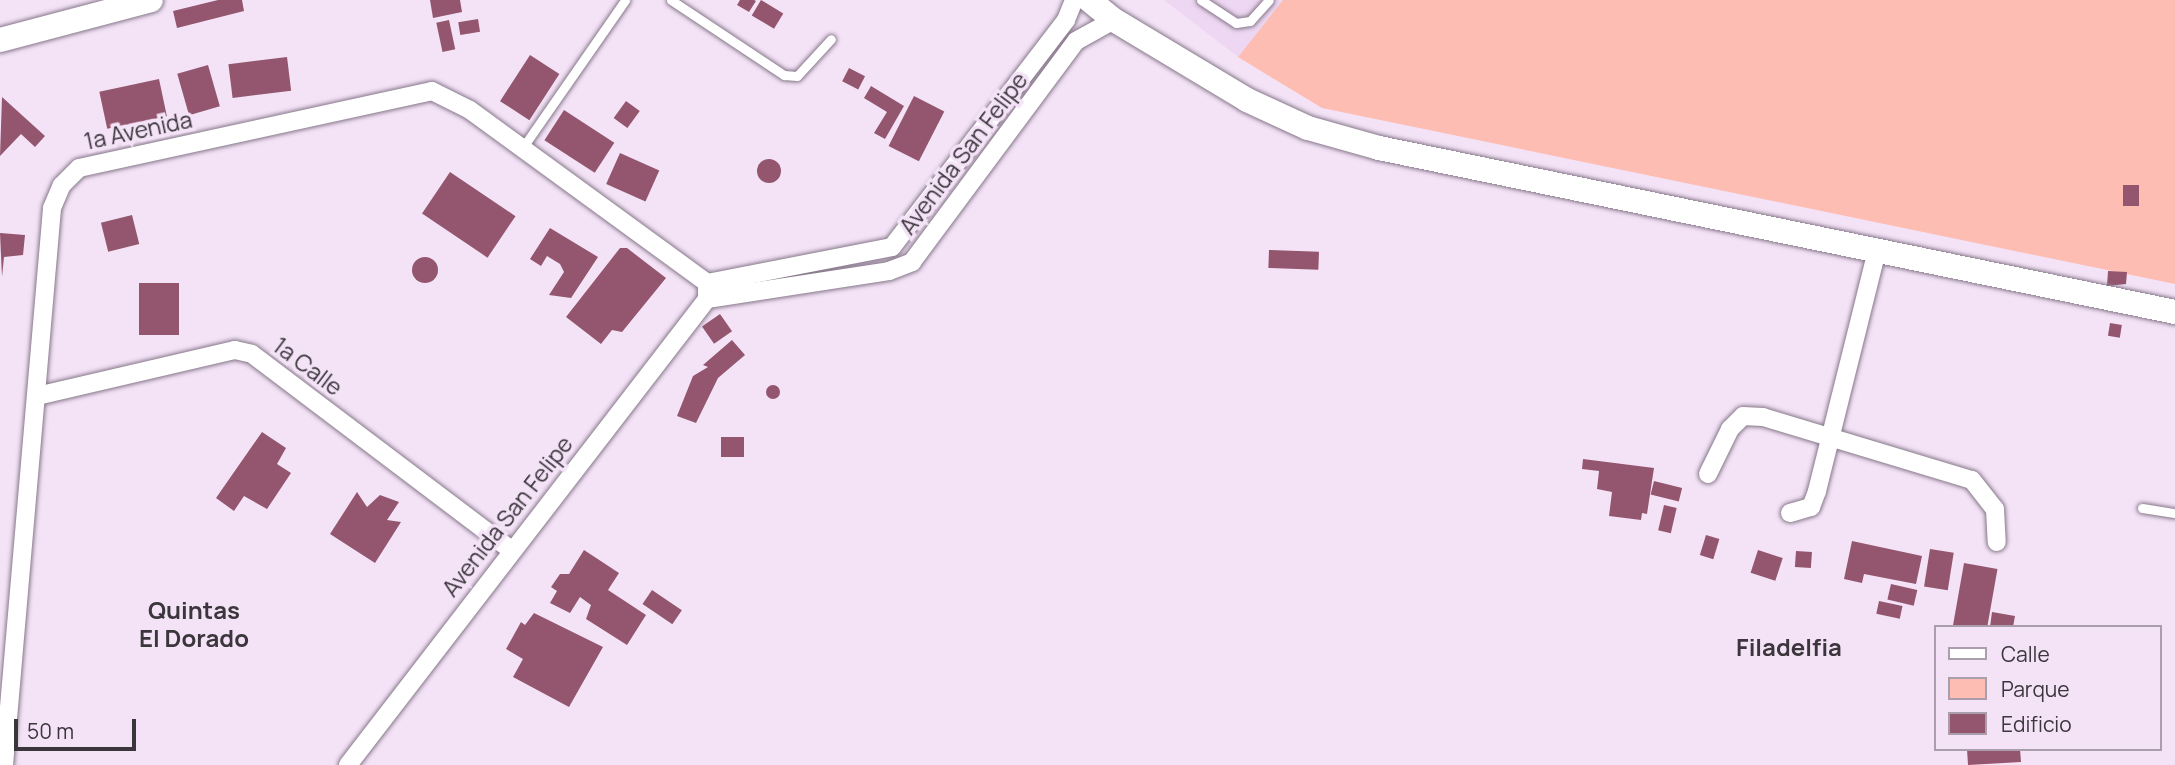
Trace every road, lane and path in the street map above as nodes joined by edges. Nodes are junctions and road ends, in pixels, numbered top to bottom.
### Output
1 (151, 0) edge
2 (625, 0) edge
3 (671, 0) edge
4 (1074, 0) edge
5 (1089, 0) edge
6 (1201, 0) edge
7 (1269, 0) edge
8 (1114, 20) junction
9 (831, 39) dead end
10 (0, 40) edge
11 (523, 147) junction
12 (1877, 250) junction
13 (707, 291) junction
14 (2175, 312) edge
15 (37, 396) junction
16 (1828, 437) junction
17 (1709, 474) dead end
18 (2142, 508) dead end
19 (1790, 513) dead end
20 (2175, 513) edge
21 (1997, 542) dead end
22 (511, 550) junction
23 (4, 765) edge
24 (348, 765) edge

1 - 10 street
2 - 11 lane
3 - 9 lane
4 - 13 street, Avenida San Felipe
5 - 8 street
6 - 7 lane
8 - 12 street
8 - 13 street, Avenida San Felipe
11 - 13 street, 1a Avenida
11 - 15 street, 1a Avenida
12 - 14 street
12 - 16 street
13 - 22 street, Avenida San Felipe
15 - 22 street, 1a Calle
15 - 23 street, 1a Avenida
16 - 17 street
16 - 19 street
16 - 21 street
18 - 20 lane
22 - 24 street, Avenida San Felipe

